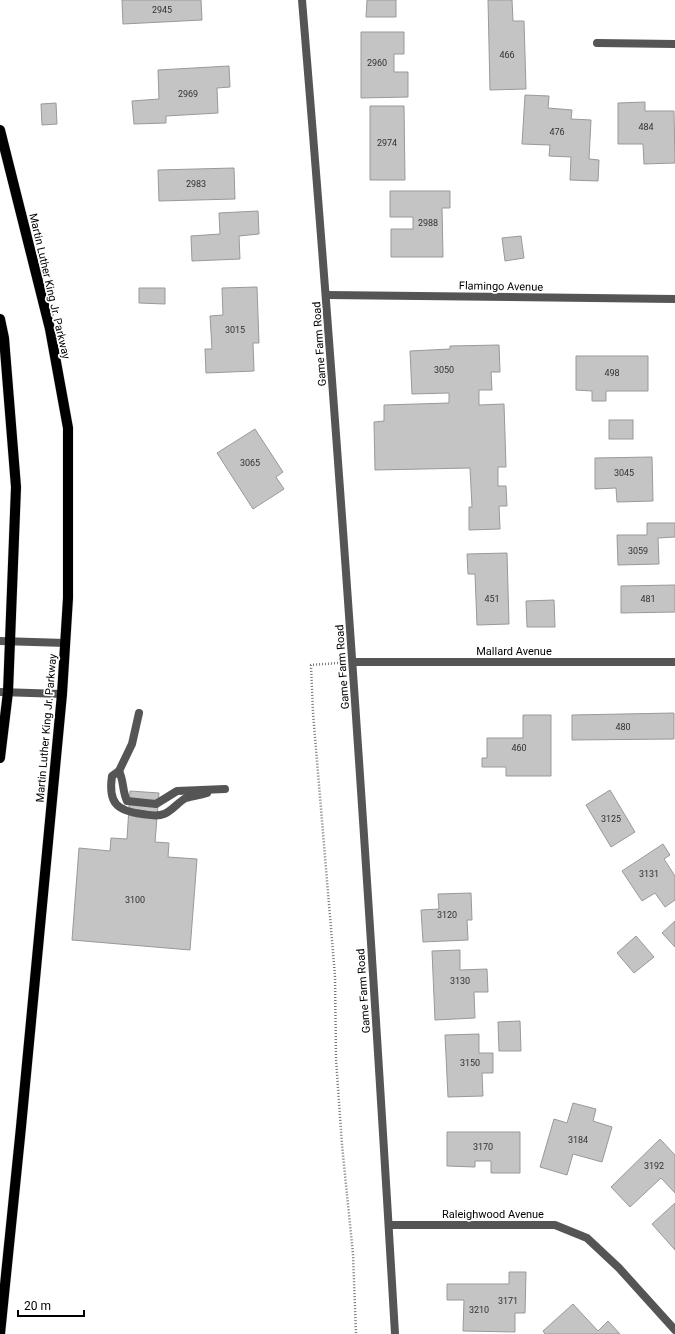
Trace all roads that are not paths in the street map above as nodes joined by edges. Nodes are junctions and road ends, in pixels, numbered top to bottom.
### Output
1 (302, 0) edge
2 (597, 44) dead end
3 (675, 44) edge
4 (0, 130) edge
5 (326, 295) junction
6 (675, 299) edge
7 (0, 319) edge
8 (5, 641) edge
9 (66, 643) junction
10 (353, 662) junction
11 (675, 662) edge
12 (4, 692) edge
13 (62, 694) junction
14 (139, 713) dead end
15 (0, 758) edge
16 (119, 771) junction
17 (389, 1225) junction
18 (675, 1330) edge
19 (0, 1334) edge
20 (395, 1334) edge

1 - 5 street, Game Farm Road
2 - 3 street
4 - 9 main road, Martin Luther King Jr. Parkway
5 - 6 street, Flamingo Avenue
5 - 10 street, Game Farm Road
7 - 8 main road
8 - 9 street
8 - 12 main road
9 - 13 main road, Martin Luther King Jr. Parkway
10 - 11 street, Mallard Avenue
10 - 17 street, Game Farm Road
12 - 13 street
12 - 15 main road
13 - 19 main road, Martin Luther King Jr. Parkway
14 - 16 street
16 - 16 street
17 - 18 street, Raleighwood Avenue
17 - 20 street, Game Farm Road

